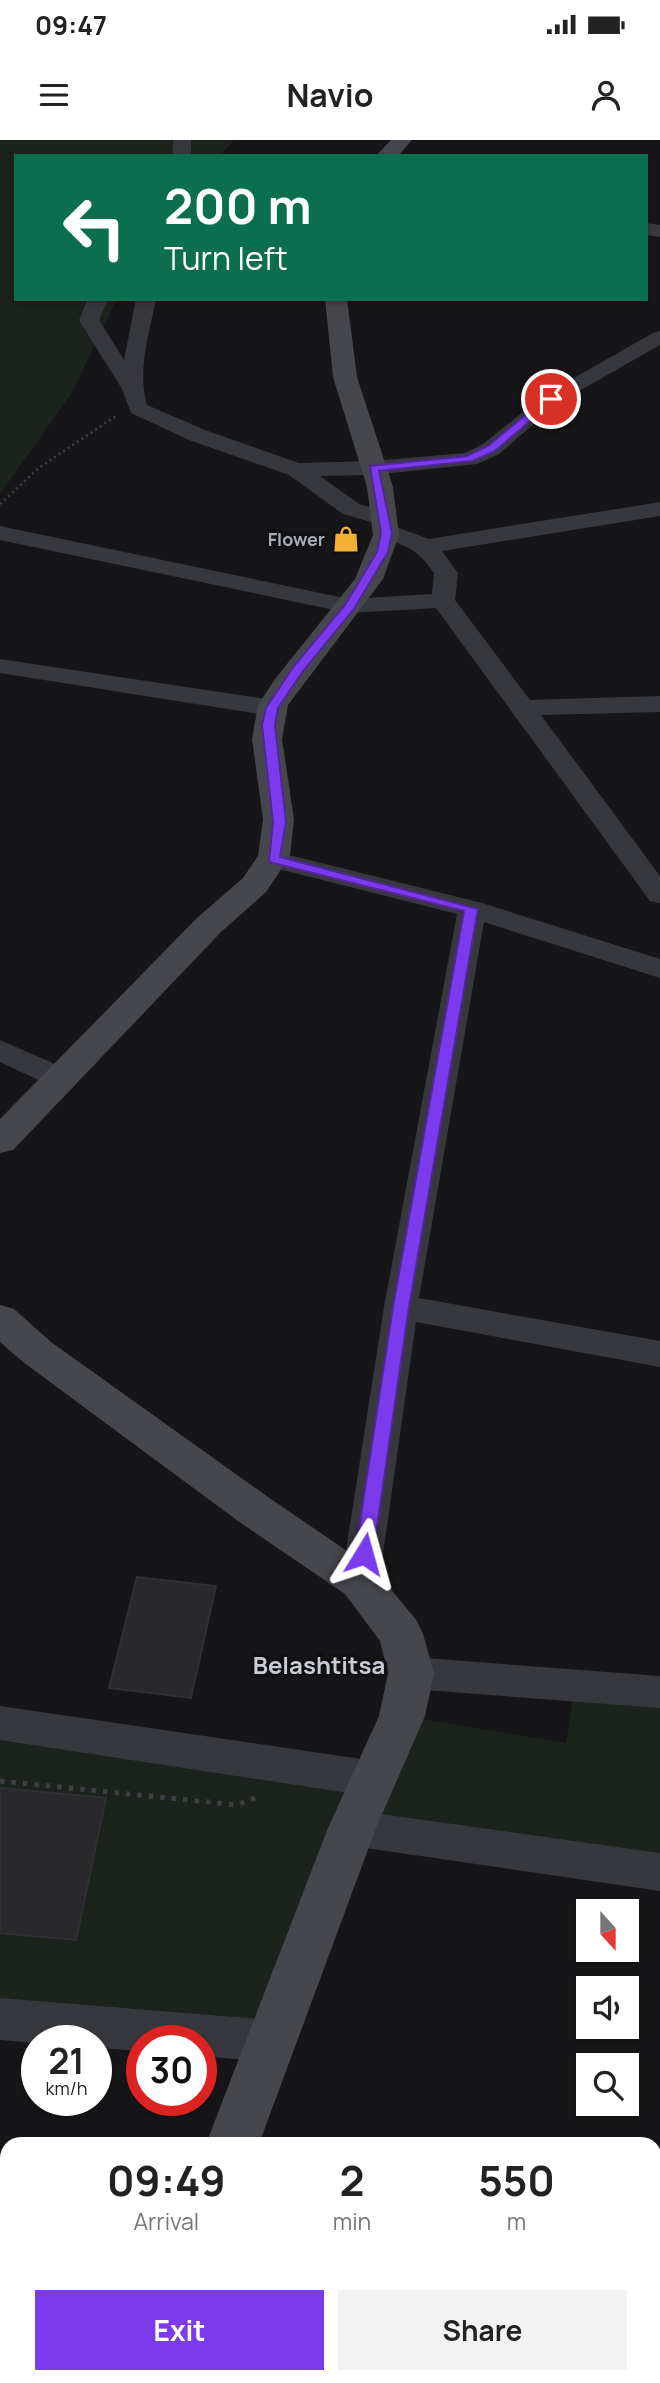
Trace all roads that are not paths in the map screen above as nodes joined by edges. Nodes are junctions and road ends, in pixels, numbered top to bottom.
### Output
1 (402, 140) edge
2 (388, 154) edge
3 (97, 301) edge
4 (146, 301) edge
5 (336, 301) edge
6 (660, 337) edge
7 (135, 399) junction
8 (373, 468) junction
9 (297, 470) junction
10 (660, 509) edge
11 (386, 526) junction
12 (0, 533) edge
13 (428, 546) junction
14 (443, 600) junction
15 (349, 607) junction
16 (0, 666) edge
17 (660, 704) edge
18 (272, 708) junction
19 (524, 708) junction
20 (273, 859) junction
21 (660, 895) edge
22 (472, 909) junction
23 (660, 969) edge
24 (0, 1050) edge
25 (60, 1078) junction
26 (0, 1141) edge
27 (401, 1307) junction
28 (0, 1319) edge
29 (660, 1354) edge
30 (360, 1582) junction
31 (411, 1673) junction
32 (660, 1692) edge
33 (0, 1723) edge
34 (375, 1779) junction
35 (352, 1828) junction
36 (660, 1872) edge
37 (0, 2019) edge
38 (270, 2041) junction
39 (235, 2137) edge

1 - 2 street
3 - 7 street
4 - 7 street
5 - 8 street
6 - 8 street
7 - 9 street
8 - 9 street
8 - 11 street
9 - 11 street
10 - 13 street
11 - 13 street
11 - 15 street
12 - 15 street
13 - 14 street
14 - 15 street
14 - 19 street
15 - 18 street
16 - 18 street
17 - 19 street
18 - 20 street
19 - 21 street
20 - 22 street
20 - 25 street
22 - 23 street
22 - 27 street
24 - 25 street
25 - 26 street
27 - 29 street
27 - 30 street
28 - 30 street
30 - 31 street
31 - 32 street
31 - 34 street
33 - 34 street
34 - 35 street
35 - 36 street
35 - 38 street
37 - 38 street
38 - 39 street

